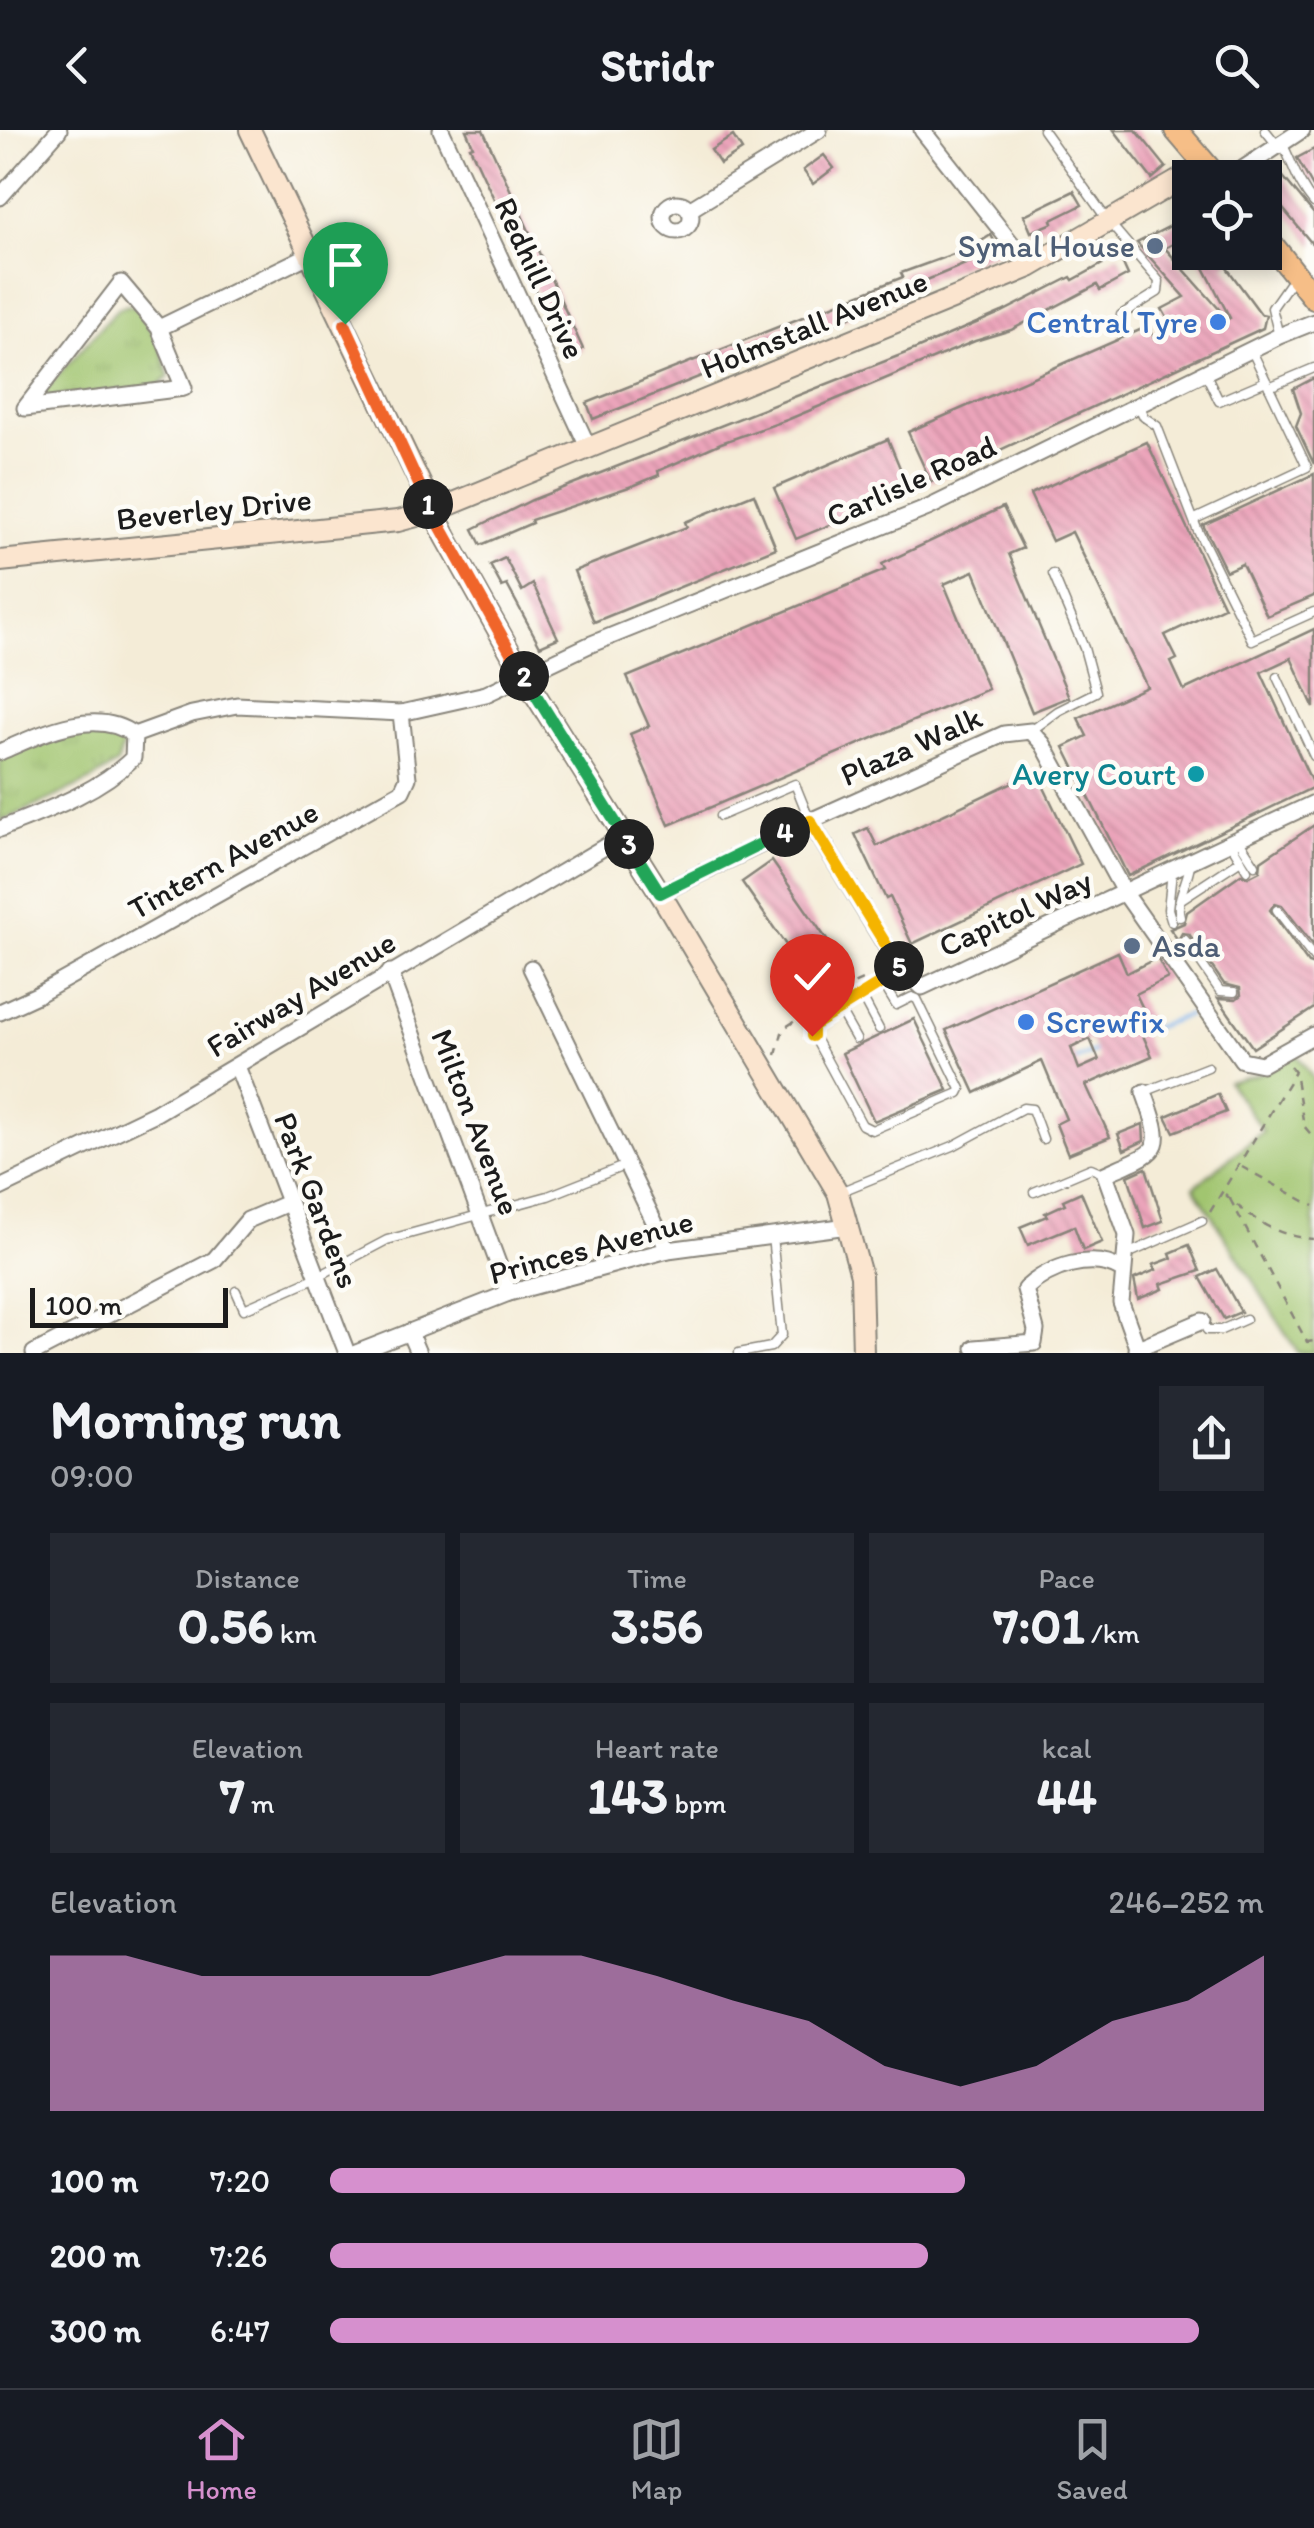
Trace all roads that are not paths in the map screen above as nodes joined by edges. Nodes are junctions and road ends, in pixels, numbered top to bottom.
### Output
1 (59, 130) edge
2 (250, 130) edge
3 (441, 130) edge
4 (819, 130) edge
5 (922, 130) edge
6 (1042, 130) edge
7 (1176, 130) edge
8 (1265, 130) edge
9 (1302, 130) edge
10 (1280, 144) junction
11 (1202, 160) edge
12 (1256, 160) edge
13 (1172, 190) edge
14 (0, 198) edge
15 (1314, 204) edge
16 (690, 210) dead end
17 (1108, 221) junction
18 (311, 254) junction
19 (1282, 256) edge
20 (1030, 267) junction
21 (1297, 274) junction
22 (1314, 298) edge
23 (1121, 315) dead end
24 (1314, 322) edge
25 (159, 328) junction
26 (1279, 336) junction
27 (1251, 349) junction
28 (1314, 368) edge
29 (1205, 372) junction
30 (1268, 384) junction
31 (1138, 406) junction
32 (588, 449) junction
33 (432, 512) junction
34 (1196, 519) junction
35 (0, 561) edge
36 (1052, 574) dead end
37 (1314, 612) edge
38 (1276, 677) dead end
39 (525, 678) junction
40 (401, 713) junction
41 (1032, 732) junction
42 (134, 734) junction
43 (0, 752) edge
44 (1314, 756) edge
45 (1314, 803) edge
46 (720, 816) dead end
47 (810, 821) junction
48 (0, 829) edge
49 (624, 836) junction
50 (1234, 841) junction
51 (1241, 860) junction
52 (1190, 861) junction
53 (1172, 869) junction
54 (1124, 892) junction
55 (660, 893) junction
56 (1180, 900) junction
57 (1277, 910) dead end
58 (1185, 940) dead end
59 (1314, 958) edge
60 (531, 968) dead end
61 (902, 970) junction
62 (390, 972) junction
63 (882, 982) junction
64 (1234, 992) dead end
65 (861, 995) junction
66 (839, 1009) junction
67 (0, 1012) edge
68 (880, 1029) dead end
69 (1314, 1035) edge
70 (856, 1038) dead end
71 (237, 1066) junction
72 (1208, 1067) dead end
73 (1144, 1092) joint
74 (1043, 1138) dead end
75 (629, 1164) junction
76 (1105, 1174) junction
77 (0, 1188) edge
78 (1034, 1192) dead end
79 (838, 1193) junction
80 (288, 1203) junction
81 (483, 1216) junction
82 (1202, 1220) road end
83 (848, 1226) junction
84 (772, 1236) junction
85 (668, 1250) junction
86 (1124, 1263) junction
87 (317, 1277) junction
88 (236, 1291) dead end
89 (509, 1293) junction
90 (1246, 1319) dead end
91 (1202, 1321) joint
92 (409, 1332) junction
93 (974, 1348) dead end
94 (1137, 1351) edge
95 (34, 1353) edge
96 (346, 1353) edge
97 (356, 1353) edge
98 (418, 1353) edge
99 (739, 1353) edge
100 (863, 1353) edge

1 - 14 street
2 - 18 street
3 - 32 street, Redhill Drive
4 - 16 street
5 - 20 street
6 - 17 lane
7 - 11 main road
8 - 10 lane
9 - 10 street
10 - 12 street
10 - 15 lane
13 - 17 street, Holmstall Avenue
17 - 20 street, Holmstall Avenue
17 - 23 lane
18 - 25 street
18 - 33 street
19 - 21 main road
20 - 32 street, Holmstall Avenue
21 - 22 main road
21 - 26 lane
24 - 26 street, Carlisle Road
25 - 25 street
26 - 27 street, Carlisle Road
27 - 29 street, Carlisle Road
27 - 30 lane
28 - 30 lane
29 - 30 lane
29 - 31 street, Carlisle Road
30 - 34 lane
31 - 34 lane
31 - 39 street, Carlisle Road
32 - 33 street, Holmstall Avenue
33 - 35 street, Beverley Drive
33 - 39 street
34 - 37 lane
36 - 41 lane
38 - 44 lane
39 - 40 street, Carlisle Road
39 - 49 street
40 - 42 street, Carlisle Road
40 - 67 street, Tintern Avenue
41 - 47 street, Plaza Walk
41 - 54 street, Plaza Walk
42 - 43 street
42 - 48 street
45 - 50 street, Capitol Way
46 - 47 lane
47 - 55 street, Plaza Walk
47 - 61 street, Capitol Way
49 - 55 street
49 - 62 street, Fairway Avenue
50 - 51 lane
50 - 51 lane
50 - 52 street, Capitol Way
51 - 56 lane
52 - 53 street, Capitol Way
52 - 56 lane
53 - 54 street, Capitol Way
53 - 56 lane
54 - 61 street, Capitol Way
54 - 69 street, Plaza Walk
55 - 79 street
57 - 59 lane
58 - 64 lane
60 - 75 street
61 - 63 lane
62 - 71 street, Fairway Avenue
62 - 81 street, Milton Avenue
63 - 65 lane
63 - 66 lane
65 - 66 lane
65 - 68 lane
66 - 70 lane
71 - 77 street, Fairway Avenue
71 - 80 street, Park Gardens
72 - 73 lane
73 - 76 street
74 - 79 lane
75 - 81 lane
75 - 85 street
76 - 78 lane
76 - 86 street
79 - 83 street
80 - 87 street, Park Gardens
80 - 95 street
81 - 87 lane
81 - 89 street, Milton Avenue
82 - 86 lane
83 - 84 street, Princes Avenue
83 - 100 street
84 - 85 street, Princes Avenue
84 - 99 lane
85 - 89 street, Princes Avenue
86 - 93 street
86 - 94 street
87 - 88 lane
87 - 96 street, Park Gardens
89 - 92 street, Princes Avenue
90 - 91 lane
91 - 94 street
92 - 97 street, Princes Avenue
92 - 98 street

